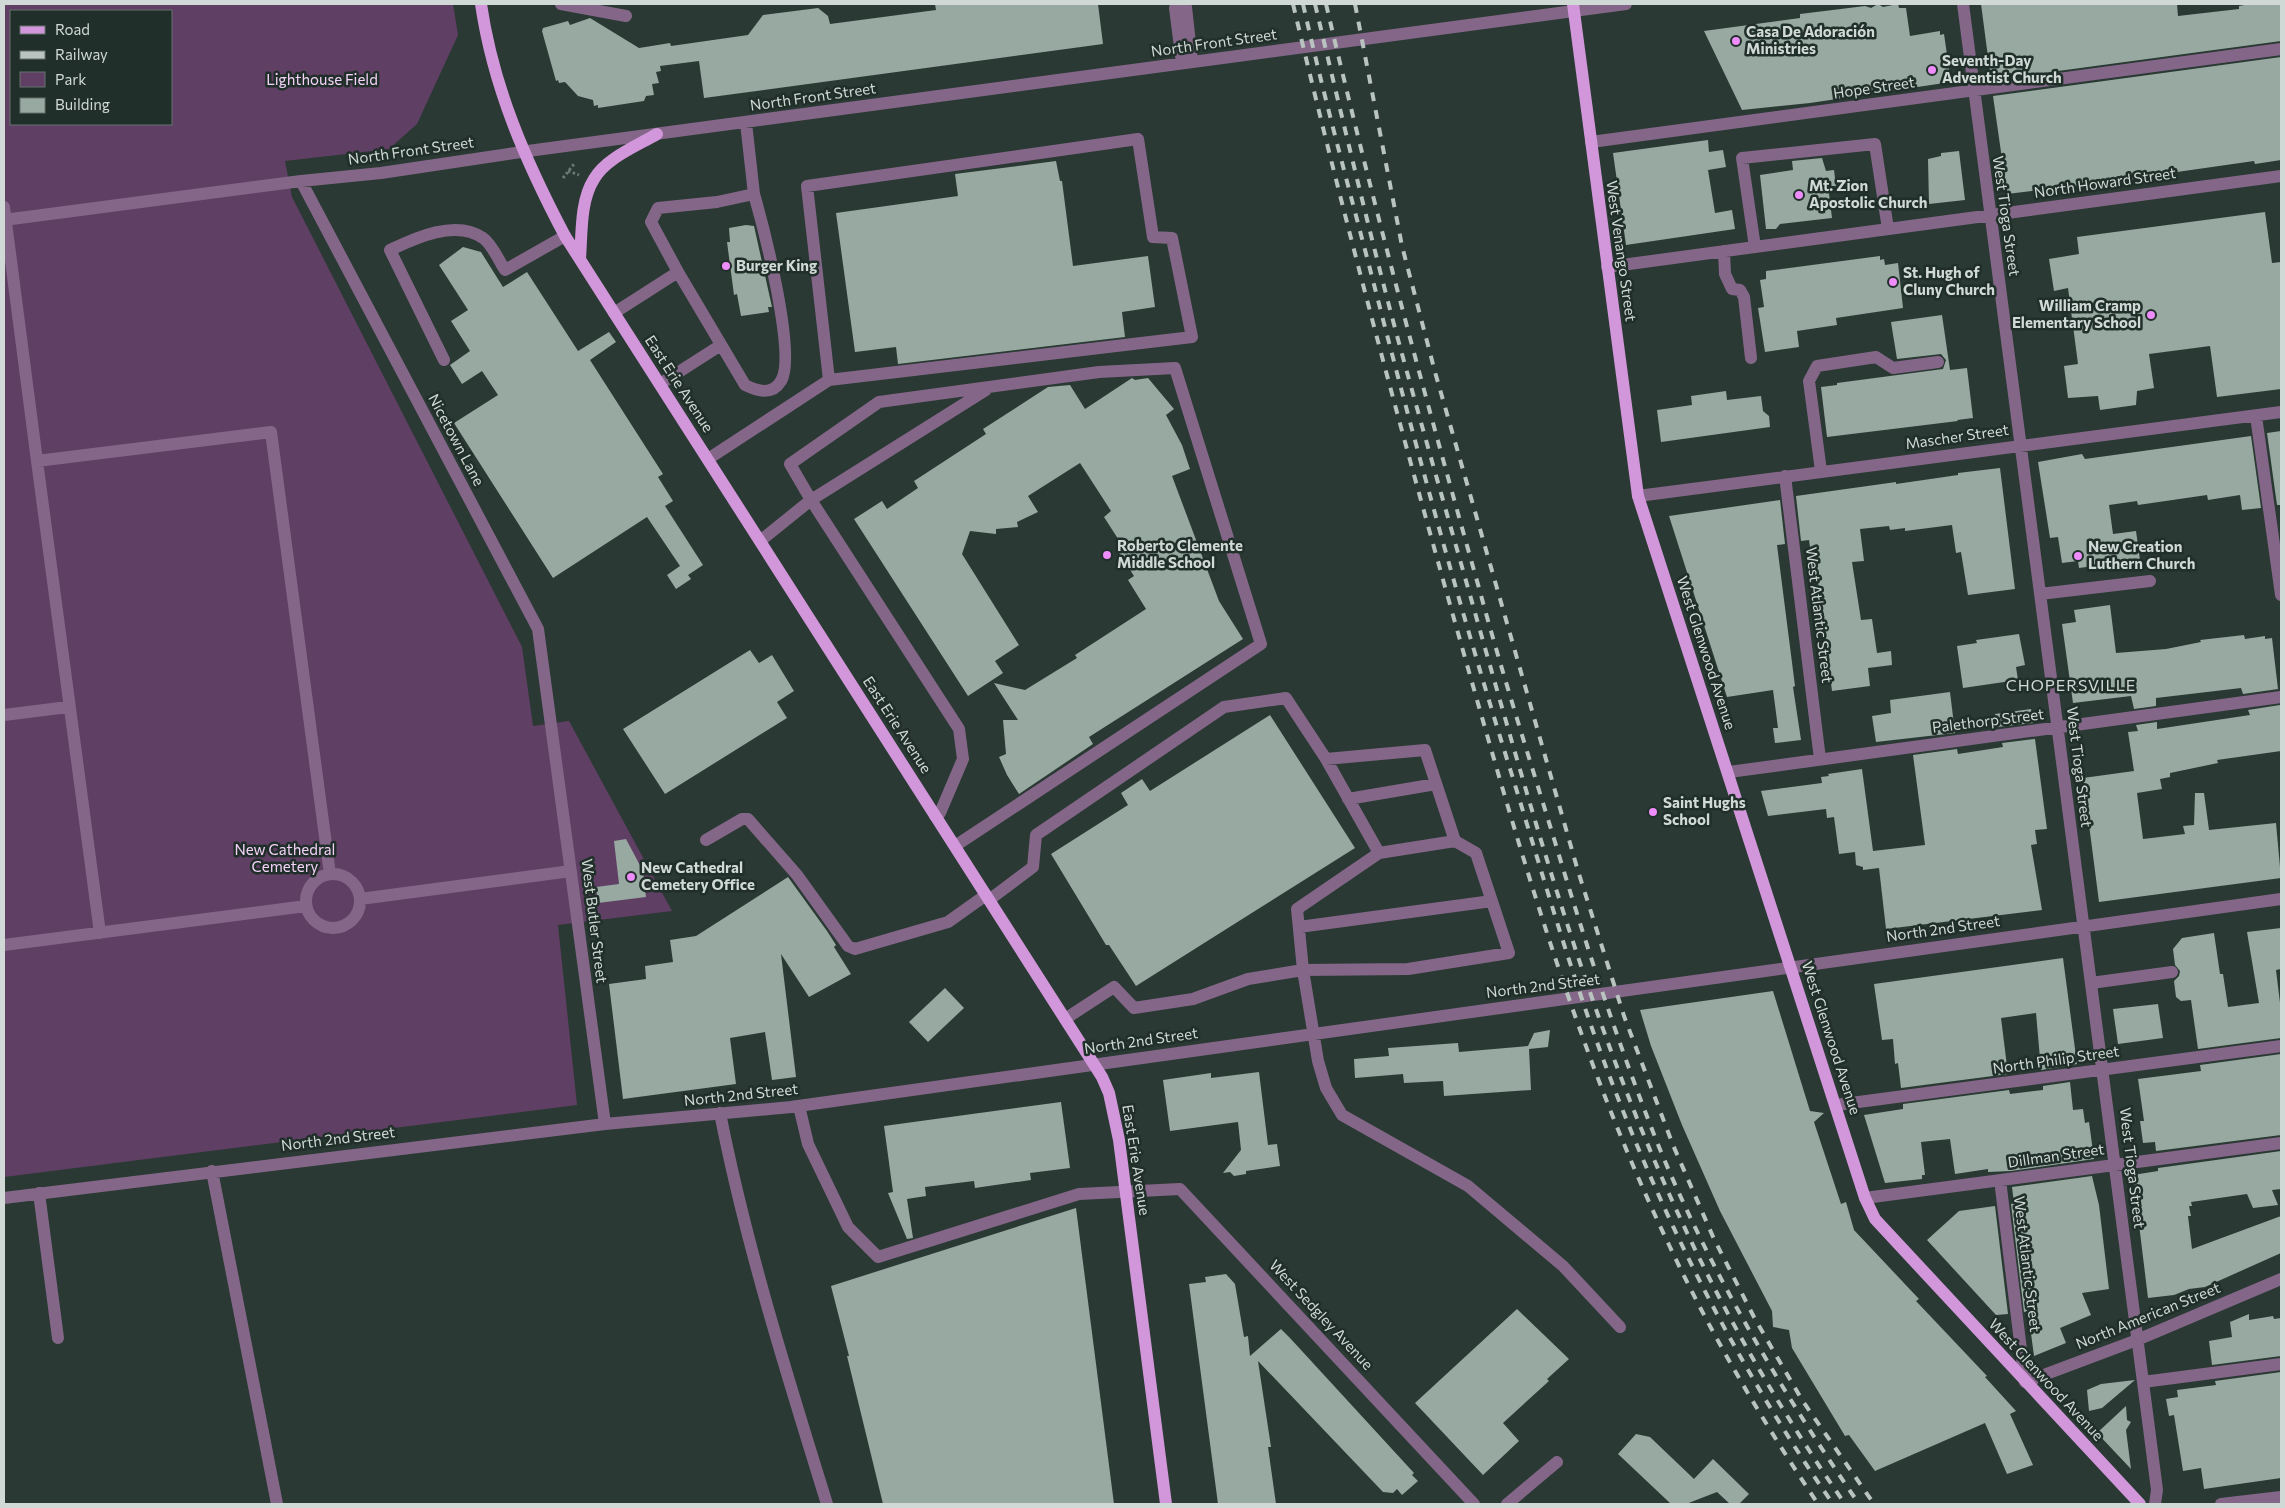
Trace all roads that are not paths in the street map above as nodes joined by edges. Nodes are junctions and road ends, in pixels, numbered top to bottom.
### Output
1 (481, 4) edge
2 (561, 4) edge
3 (1178, 4) edge
4 (1183, 4) edge
5 (1626, 4) edge
6 (1963, 4) edge
7 (1574, 7) edge
8 (626, 16) dead end
9 (2281, 49) edge
10 (1187, 63) junction
11 (1973, 91) junction
12 (746, 123) junction
13 (657, 134) junction
14 (1591, 142) junction
15 (523, 152) junction
16 (2281, 176) edge
17 (301, 181) junction
18 (754, 194) junction
19 (4, 215) edge
20 (1990, 216) junction
21 (1888, 229) junction
22 (565, 236) junction
23 (1755, 247) junction
24 (1724, 251) junction
25 (580, 259) junction
26 (1607, 267) junction
27 (678, 272) junction
28 (614, 313) junction
29 (722, 345) junction
30 (1751, 358) dead end
31 (444, 360) dead end
32 (1938, 362) dead end
33 (829, 380) junction
34 (660, 384) junction
35 (990, 387) junction
36 (2281, 412) edge
37 (2256, 416) junction
38 (2021, 445) junction
39 (708, 459) junction
40 (37, 461) junction
41 (1821, 471) junction
42 (1785, 476) junction
43 (1638, 496) junction
44 (811, 500) junction
45 (760, 542) junction
46 (2150, 581) dead end
47 (2040, 594) junction
48 (2281, 595) edge
49 (2281, 697) edge
50 (68, 707) junction
51 (4, 715) edge
52 (552, 723) joint
53 (2058, 728) junction
54 (1326, 759) junction
55 (1820, 759) junction
56 (1728, 772) junction
57 (1436, 784) junction
58 (1348, 799) junction
59 (936, 816) junction
60 (706, 840) dead end
61 (1455, 841) junction
62 (955, 846) junction
63 (1379, 854) junction
64 (571, 871) junction
65 (330, 874) junction
66 (988, 898) junction
67 (2281, 899) edge
68 (360, 900) junction
69 (1492, 901) junction
70 (306, 906) junction
71 (2083, 925) junction
72 (1299, 927) junction
73 (100, 933) junction
74 (4, 945) edge
75 (1791, 967) junction
76 (1303, 970) junction
77 (2172, 972) dead end
78 (2091, 983) junction
79 (1065, 1019) junction
80 (1314, 1033) junction
81 (2281, 1046) edge
82 (1094, 1064) junction
83 (2102, 1070) junction
84 (1836, 1105) junction
85 (799, 1106) junction
86 (720, 1113) junction
87 (604, 1124) junction
88 (2281, 1143) edge
89 (2115, 1165) junction
90 (212, 1171) junction
91 (2000, 1180) junction
92 (1125, 1192) junction
93 (39, 1193) junction
94 (4, 1198) edge
95 (1865, 1198) junction
96 (2281, 1278) edge
97 (1620, 1327) dead end
98 (58, 1338) dead end
99 (2137, 1340) junction
100 (2281, 1364) edge
101 (2025, 1382) junction
102 (2143, 1382) junction
103 (1557, 1462) dead end
104 (2281, 1497) edge
105 (277, 1504) edge
106 (826, 1504) edge
107 (1166, 1504) edge
108 (1474, 1504) edge
109 (1507, 1504) edge
110 (2140, 1504) edge
111 (2155, 1504) edge
112 (2221, 1504) edge

1 - 15 main road, East Erie Avenue
2 - 8 street
3 - 10 street
4 - 10 street
5 - 7 street, North Front Street
6 - 11 street, West Tioga Street
7 - 10 street, North Front Street
7 - 14 main road, West Venango Street
9 - 11 street, Hope Street
10 - 12 street, North Front Street
11 - 14 street, Hope Street
11 - 20 street, West Tioga Street
12 - 13 street, North Front Street
12 - 18 street
13 - 15 street, North Front Street
13 - 25 main road
14 - 26 main road, West Venango Street
15 - 17 street, North Front Street
15 - 22 main road, East Erie Avenue
16 - 20 street, North Howard Street
17 - 19 street, North Front Street
17 - 52 street, Nicetown Lane
18 - 27 street
18 - 29 street
19 - 40 street
20 - 21 street, North Howard Street
20 - 38 street, West Tioga Street
21 - 23 street, North Howard Street
21 - 23 street
22 - 25 main road, East Erie Avenue
22 - 31 street
23 - 24 street, North Howard Street
24 - 26 street, North Howard Street
24 - 30 street
25 - 28 main road, East Erie Avenue
26 - 43 main road, West Venango Street
27 - 28 street
27 - 29 street
28 - 34 main road, East Erie Avenue
29 - 34 street
32 - 41 street
33 - 33 street
33 - 39 street
34 - 39 main road, East Erie Avenue
35 - 44 street
35 - 44 street
35 - 62 street
36 - 37 street, Mascher Street
37 - 38 street, Mascher Street
37 - 48 street
38 - 41 street, Mascher Street
38 - 47 street, West Tioga Street
39 - 45 main road, East Erie Avenue
40 - 50 street
40 - 65 street
41 - 42 street, Mascher Street
42 - 43 street, Mascher Street
42 - 55 street, West Atlantic Street
43 - 56 main road, West Glenwood Avenue
44 - 45 street
44 - 59 street
45 - 59 main road, East Erie Avenue
46 - 47 street
47 - 53 street, West Tioga Street
49 - 53 street, Palethorp Street
50 - 51 street
50 - 73 street
52 - 64 street, West Butler Street
53 - 55 street, Palethorp Street
53 - 71 street, West Tioga Street
54 - 57 street
54 - 58 street
54 - 66 street
55 - 56 street, Palethorp Street
56 - 75 main road, West Glenwood Avenue
57 - 58 street
57 - 61 street
58 - 63 street
59 - 62 main road, East Erie Avenue
60 - 66 street
61 - 63 street
61 - 69 street
62 - 66 main road, East Erie Avenue
63 - 72 street
64 - 68 street
64 - 87 street, West Butler Street
65 - 68 street
65 - 70 street
66 - 79 main road, East Erie Avenue
67 - 71 street, North 2nd Street
68 - 70 street
69 - 72 street
69 - 76 street
70 - 73 street
71 - 75 street, North 2nd Street
71 - 78 street, West Tioga Street
72 - 76 street
73 - 74 street
75 - 80 street, North 2nd Street
75 - 84 main road, West Glenwood Avenue
76 - 79 street
76 - 80 street
77 - 78 street
78 - 83 street, West Tioga Street
79 - 82 main road, East Erie Avenue
80 - 82 street, North 2nd Street
80 - 97 street
81 - 83 street, North Philip Street
82 - 85 street, North 2nd Street
82 - 92 main road, East Erie Avenue
83 - 84 street, North Philip Street
83 - 89 street, West Tioga Street
84 - 95 main road, West Glenwood Avenue
85 - 86 street, North 2nd Street
85 - 92 street, West Sedgley Avenue
86 - 87 street, North 2nd Street
86 - 106 street
87 - 90 street, North 2nd Street
88 - 89 street, Dillman Street
89 - 91 street, Dillman Street
89 - 99 street, West Tioga Street
90 - 93 street, North 2nd Street
90 - 105 street
91 - 95 street, Dillman Street
91 - 101 street, West Atlantic Street
92 - 107 main road, East Erie Avenue
92 - 108 street, West Sedgley Avenue
93 - 94 street, North 2nd Street
93 - 98 street
95 - 101 main road, West Glenwood Avenue
96 - 99 street, North American Street
99 - 101 street, North American Street
99 - 102 street, West Tioga Street
100 - 102 street
101 - 110 main road, West Glenwood Avenue
102 - 111 street, West Tioga Street
103 - 109 street
104 - 112 street

